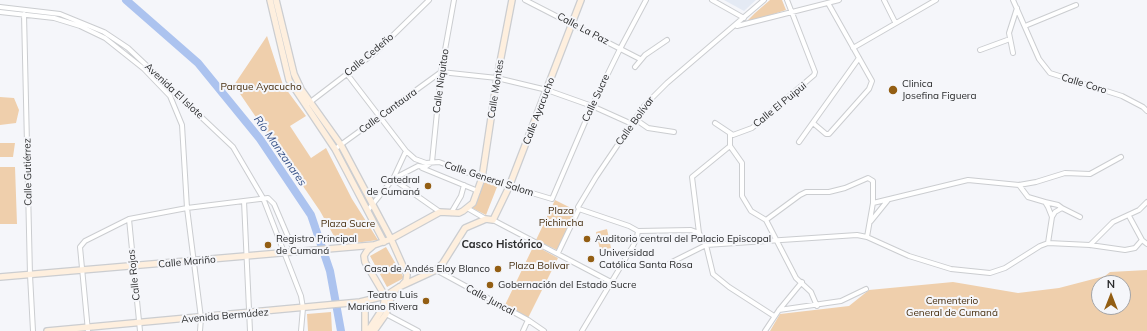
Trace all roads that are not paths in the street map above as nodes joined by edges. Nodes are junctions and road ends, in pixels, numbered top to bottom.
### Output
1 (270, 0) edge
2 (276, 0) edge
3 (429, 0) edge
4 (454, 0) edge
5 (512, 0) edge
6 (526, 0) edge
7 (581, 0) edge
8 (646, 0) edge
9 (712, 0) edge
10 (764, 0) edge
11 (787, 0) edge
12 (839, 0) edge
13 (884, 0) edge
14 (923, 0) edge
15 (936, 0) edge
16 (1013, 0) edge
17 (828, 3) junction
18 (926, 5) junction
19 (1076, 5) dead end
20 (0, 7) edge
21 (1017, 8) junction
22 (0, 12) edge
23 (793, 13) junction
24 (24, 14) junction
25 (744, 18) junction
26 (572, 22) junction
27 (896, 22) junction
28 (736, 26) junction
29 (1025, 26) junction
30 (1010, 39) junction
31 (667, 40) dead end
32 (283, 44) junction
33 (620, 48) junction
34 (853, 48) junction
35 (980, 50) dead end
36 (1013, 52) dead end
37 (859, 58) junction
38 (640, 59) junction
39 (635, 67) dead end
40 (441, 72) junction
41 (347, 74) junction
42 (497, 78) junction
43 (547, 90) junction
44 (310, 102) junction
45 (305, 106) junction
46 (592, 106) junction
47 (1147, 111) edge
48 (379, 117) junction
49 (635, 119) junction
50 (715, 123) dead end
51 (813, 123) junction
52 (632, 124) junction
53 (674, 132) dead end
54 (730, 134) junction
55 (799, 142) dead end
56 (341, 145) junction
57 (730, 146) junction
58 (335, 149) junction
59 (406, 151) junction
60 (1121, 157) dead end
61 (432, 162) junction
62 (418, 166) junction
63 (482, 178) junction
64 (394, 179) junction
65 (464, 185) junction
66 (1019, 185) junction
67 (509, 187) junction
68 (478, 192) junction
69 (263, 198) junction
70 (552, 199) joint
71 (888, 200) junction
72 (244, 201) junction
73 (1045, 202) junction
74 (1147, 202) edge
75 (873, 204) junction
76 (187, 208) junction
77 (370, 208) junction
78 (467, 208) junction
79 (1062, 208) junction
80 (579, 209) junction
81 (440, 212) junction
82 (450, 213) junction
83 (1129, 216) junction
84 (1052, 217) junction
85 (1080, 217) dead end
86 (129, 219) junction
87 (486, 219) junction
88 (493, 220) junction
89 (766, 220) junction
90 (870, 223) junction
91 (638, 231) junction
92 (699, 233) junction
93 (867, 237) junction
94 (391, 239) junction
95 (1142, 240) junction
96 (776, 241) junction
97 (384, 242) junction
98 (1048, 243) junction
99 (1147, 244) edge
100 (374, 245) junction
101 (706, 245) junction
102 (1090, 245) junction
103 (295, 252) junction
104 (558, 253) junction
105 (285, 254) junction
106 (248, 257) junction
107 (194, 261) junction
108 (670, 263) dead end
109 (133, 266) junction
110 (82, 270) junction
111 (436, 270) junction
112 (30, 275) junction
113 (0, 277) edge
114 (611, 282) junction
115 (802, 282) junction
116 (399, 287) junction
117 (866, 289) dead end
118 (385, 296) junction
119 (362, 302) junction
120 (817, 306) junction
121 (303, 308) junction
122 (779, 310) junction
123 (249, 314) junction
124 (386, 314) junction
125 (774, 316) junction
126 (201, 318) junction
127 (528, 320) junction
128 (139, 323) junction
129 (87, 329) edge
130 (33, 331) edge
131 (47, 331) edge
132 (140, 331) edge
133 (200, 331) edge
134 (250, 331) edge
135 (301, 331) edge
136 (367, 331) edge
137 (374, 331) edge
138 (418, 331) edge
139 (523, 331) edge
140 (544, 331) edge
141 (582, 331) edge
142 (765, 331) edge

1 - 32 street
2 - 32 street
3 - 41 street, Calle Cedeño
4 - 40 street, Calle Niquitao
5 - 42 street, Calle Montes
6 - 26 street, Calle La Paz
7 - 26 street, Calle Ayacucho
8 - 33 street, Calle Sucre
9 - 25 street
10 - 25 street, Calle Bolívar
11 - 23 street, Calle El Puipui
12 - 17 street
13 - 27 street
14 - 18 street
15 - 18 street
16 - 21 street, Calle Coro
17 - 23 street
17 - 34 street
18 - 27 street
19 - 29 street
20 - 69 street, Avenida El Islote
21 - 29 street, Calle Coro
21 - 30 street
22 - 24 street, Avenida El Islote
23 - 28 street
23 - 54 street, Calle El Puipui
24 - 76 street, Avenida El Islote
24 - 112 street, Calle Gutiérrez
25 - 28 street, Calle Bolívar
26 - 33 street, Calle La Paz
26 - 43 street, Calle Ayacucho
27 - 34 street
28 - 49 street, Calle Bolívar
29 - 47 street, Calle Coro
30 - 35 street
30 - 36 street
31 - 38 street
32 - 44 street
32 - 45 street
33 - 38 street, Calle La Paz
33 - 46 street, Calle Sucre
34 - 37 street
37 - 51 street
37 - 51 street
38 - 39 street
40 - 42 street
40 - 48 street, Calle Cantaura
40 - 61 street, Calle Niquitao
41 - 44 street, Calle Cedeño
41 - 48 street, Calle General Salom
42 - 43 street
42 - 63 street, Calle Montes
43 - 46 street
43 - 67 street, Calle Ayacucho
44 - 45 street, Calle Cedeño
44 - 56 street
45 - 58 street
46 - 52 street
46 - 70 street, Calle Sucre
48 - 56 street, Calle Cantaura
48 - 59 street, Calle General Salom
49 - 52 street, Calle Bolívar
49 - 53 street
50 - 54 street
51 - 55 street
52 - 80 street, Calle Bolívar
54 - 57 street
56 - 58 street, Calle Cantaura
56 - 77 street
57 - 89 street
57 - 92 street
58 - 77 street
59 - 61 street, Calle General Salom
59 - 64 street
60 - 66 street
61 - 62 street
61 - 63 street, Calle General Salom
62 - 64 street
62 - 65 street
63 - 67 street, Calle General Salom
63 - 68 street, Calle Montes
64 - 77 street
64 - 81 street
65 - 68 street
65 - 82 street
66 - 71 street
66 - 73 street
67 - 70 street, Calle General Salom
67 - 88 street, Calle Ayacucho
68 - 78 street, Calle Montes
69 - 72 street
69 - 103 street
69 - 105 street, Avenida El Islote
71 - 75 street
71 - 90 street
72 - 76 street
72 - 106 street
73 - 79 street
73 - 84 street
74 - 83 street
75 - 89 street
75 - 90 street
76 - 86 street
76 - 107 street, Avenida El Islote
77 - 94 street
77 - 97 street
78 - 82 street
78 - 87 street
79 - 84 street
79 - 85 street
80 - 91 street
80 - 104 street, Calle Bolívar
81 - 82 street
81 - 94 street, Calle Mariño
83 - 95 street
83 - 102 street
84 - 98 street
86 - 109 street, Calle Rojas
86 - 110 street
87 - 88 street
87 - 111 street
88 - 104 street
89 - 96 street
90 - 93 street
91 - 92 street
91 - 114 street
92 - 101 street
93 - 96 street
93 - 98 street
94 - 97 street, Calle Mariño
94 - 116 street
95 - 99 street
95 - 102 street
96 - 101 street
96 - 115 street
97 - 100 street, Calle Mariño
98 - 102 street
100 - 103 street, Calle Mariño
100 - 118 street
101 - 108 street
101 - 125 street
103 - 105 street, Calle Mariño
104 - 114 street
105 - 106 street, Calle Mariño
105 - 121 street, Avenida El Islote
106 - 107 street, Calle Mariño
106 - 123 street
107 - 109 street, Calle Mariño
107 - 126 street, Avenida El Islote
109 - 110 street, Calle Mariño
109 - 128 street, Calle Rojas
110 - 112 street, Calle Mariño
110 - 129 street
111 - 116 street, Avenida Bermúdez
111 - 127 street, Calle Juncal
112 - 113 street, Calle Mariño
112 - 130 street, Calle Gutiérrez
114 - 141 street
115 - 120 street
115 - 122 street
116 - 118 street, Avenida Bermúdez
116 - 124 street
117 - 120 street
118 - 119 street, Avenida Bermúdez
118 - 136 street
119 - 121 street, Avenida Bermúdez
119 - 136 street
120 - 122 street
121 - 123 street, Avenida Bermúdez
121 - 135 street, Avenida El Islote
122 - 125 street
123 - 126 street, Avenida Bermúdez
123 - 134 street
124 - 137 street
124 - 138 street
125 - 142 street
126 - 128 street, Avenida Bermúdez
126 - 133 street, Avenida El Islote
127 - 139 street
127 - 140 street, Calle Juncal
128 - 129 street, Avenida Bermúdez
128 - 132 street, Calle Rojas
129 - 131 street, Avenida Bermúdez

